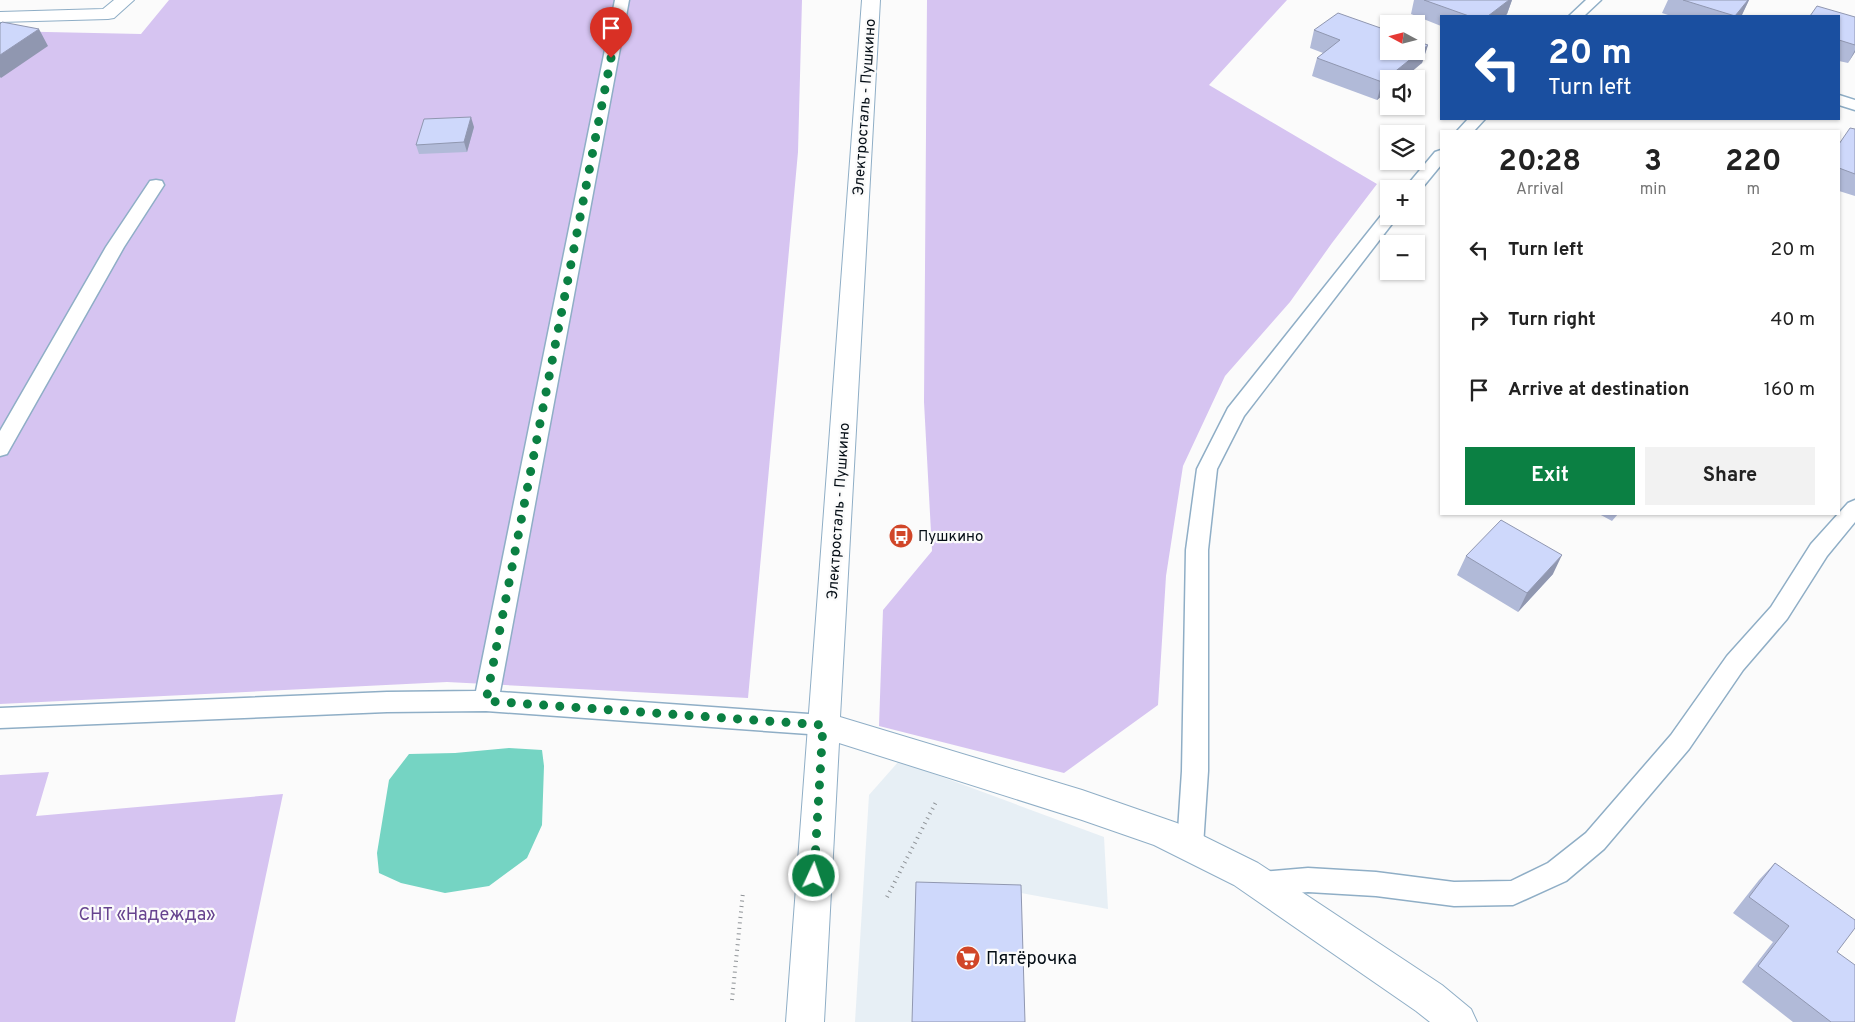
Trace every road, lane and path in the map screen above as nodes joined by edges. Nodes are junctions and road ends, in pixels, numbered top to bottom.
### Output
1 (125, 0) edge
2 (622, 0) edge
3 (871, 0) edge
4 (1594, 0) edge
5 (1579, 15) edge
6 (0, 17) edge
7 (1840, 100) edge
8 (1855, 106) edge
9 (1476, 120) edge
10 (1466, 130) edge
11 (1440, 156) edge
12 (1420, 180) edge
13 (156, 185) dead end
14 (1383, 225) edge
15 (0, 449) edge
16 (1855, 508) edge
17 (486, 701) junction
18 (0, 718) edge
19 (823, 725) junction
20 (955, 766) junction
21 (1190, 846) junction
22 (1262, 884) junction
23 (743, 892) dead end
24 (887, 897) dead end
25 (732, 1000) dead end
26 (805, 1022) edge
27 (1458, 1022) edge

1 - 6 street
2 - 17 lane
3 - 19 street, Электросталь - Пушкино
4 - 5 lane
7 - 8 lane
9 - 10 lane
11 - 12 lane
13 - 15 lane
14 - 21 lane
16 - 22 lane
17 - 18 lane
17 - 19 lane
19 - 20 street
19 - 26 street, Электросталь - Пушкино
20 - 21 street
20 - 24 path
21 - 22 street
22 - 27 street
23 - 25 path

